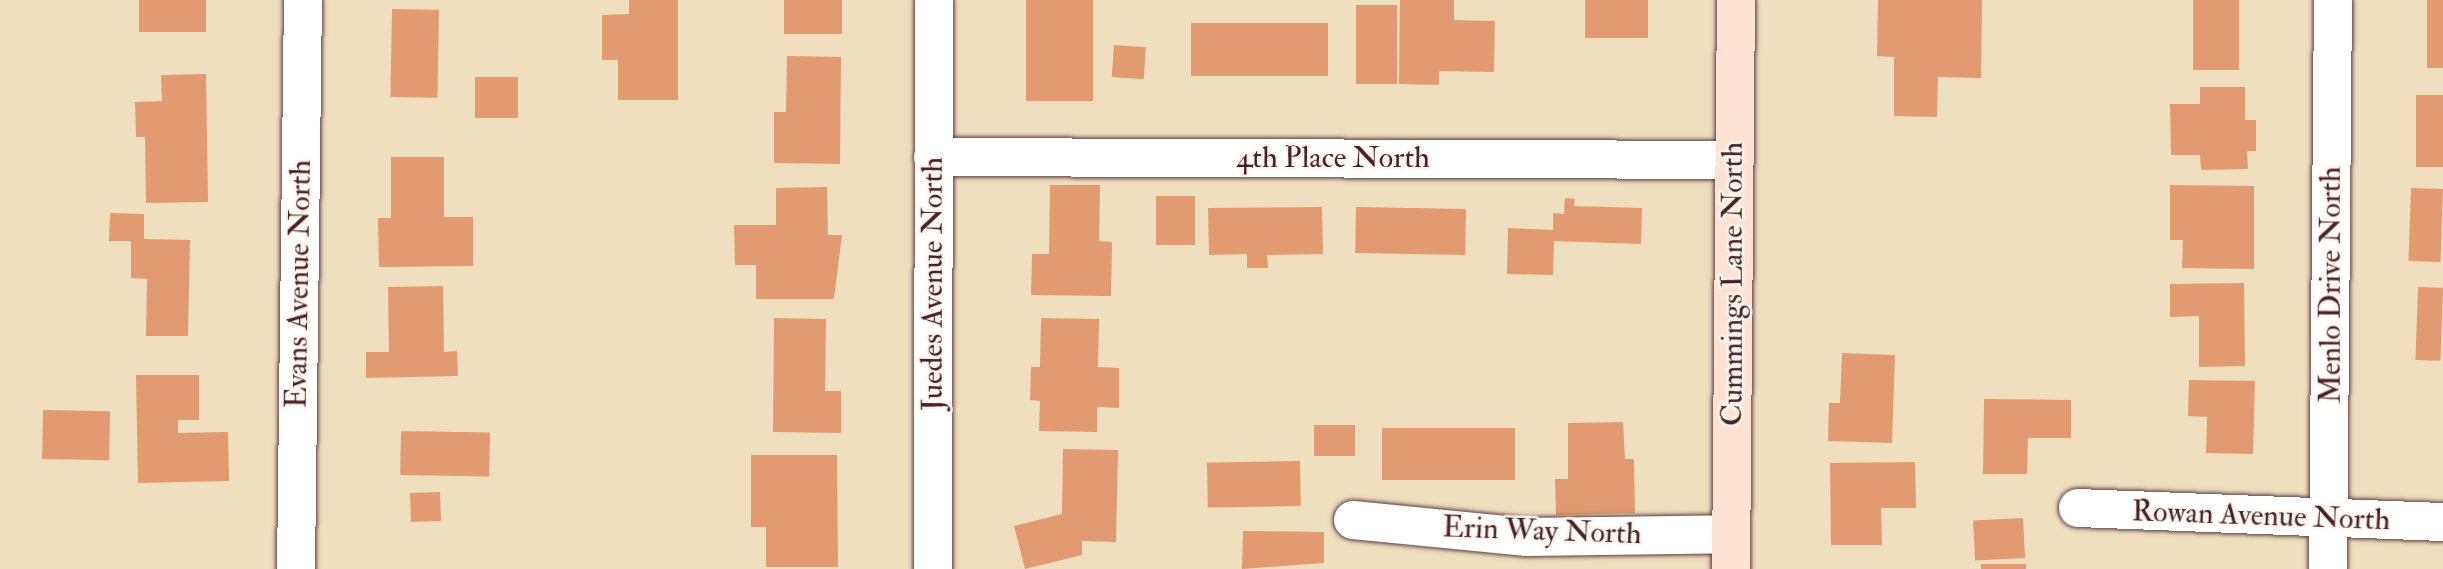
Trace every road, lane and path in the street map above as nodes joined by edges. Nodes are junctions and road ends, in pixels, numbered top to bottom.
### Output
1 (303, 0) edge
2 (934, 0) edge
3 (1736, 0) edge
4 (2333, 0) edge
5 (933, 157) junction
6 (1734, 160) junction
7 (2078, 508) dead end
8 (1353, 520) dead end
9 (2329, 522) junction
10 (2443, 522) edge
11 (1731, 552) edge
12 (296, 569) edge
13 (933, 569) edge
14 (2328, 569) edge

1 - 12 street, Evans Avenue North
2 - 5 street, Juedes Avenue North
3 - 6 street, Cummings Lane North
4 - 9 street, Menlo Drive North
5 - 6 street, 4th Place North
5 - 13 street, Juedes Avenue North
6 - 11 street, Cummings Lane North
7 - 9 street, Rowan Avenue North
8 - 11 street, Erin Way North
9 - 10 street, Rowan Avenue North
9 - 14 street, Menlo Drive North

